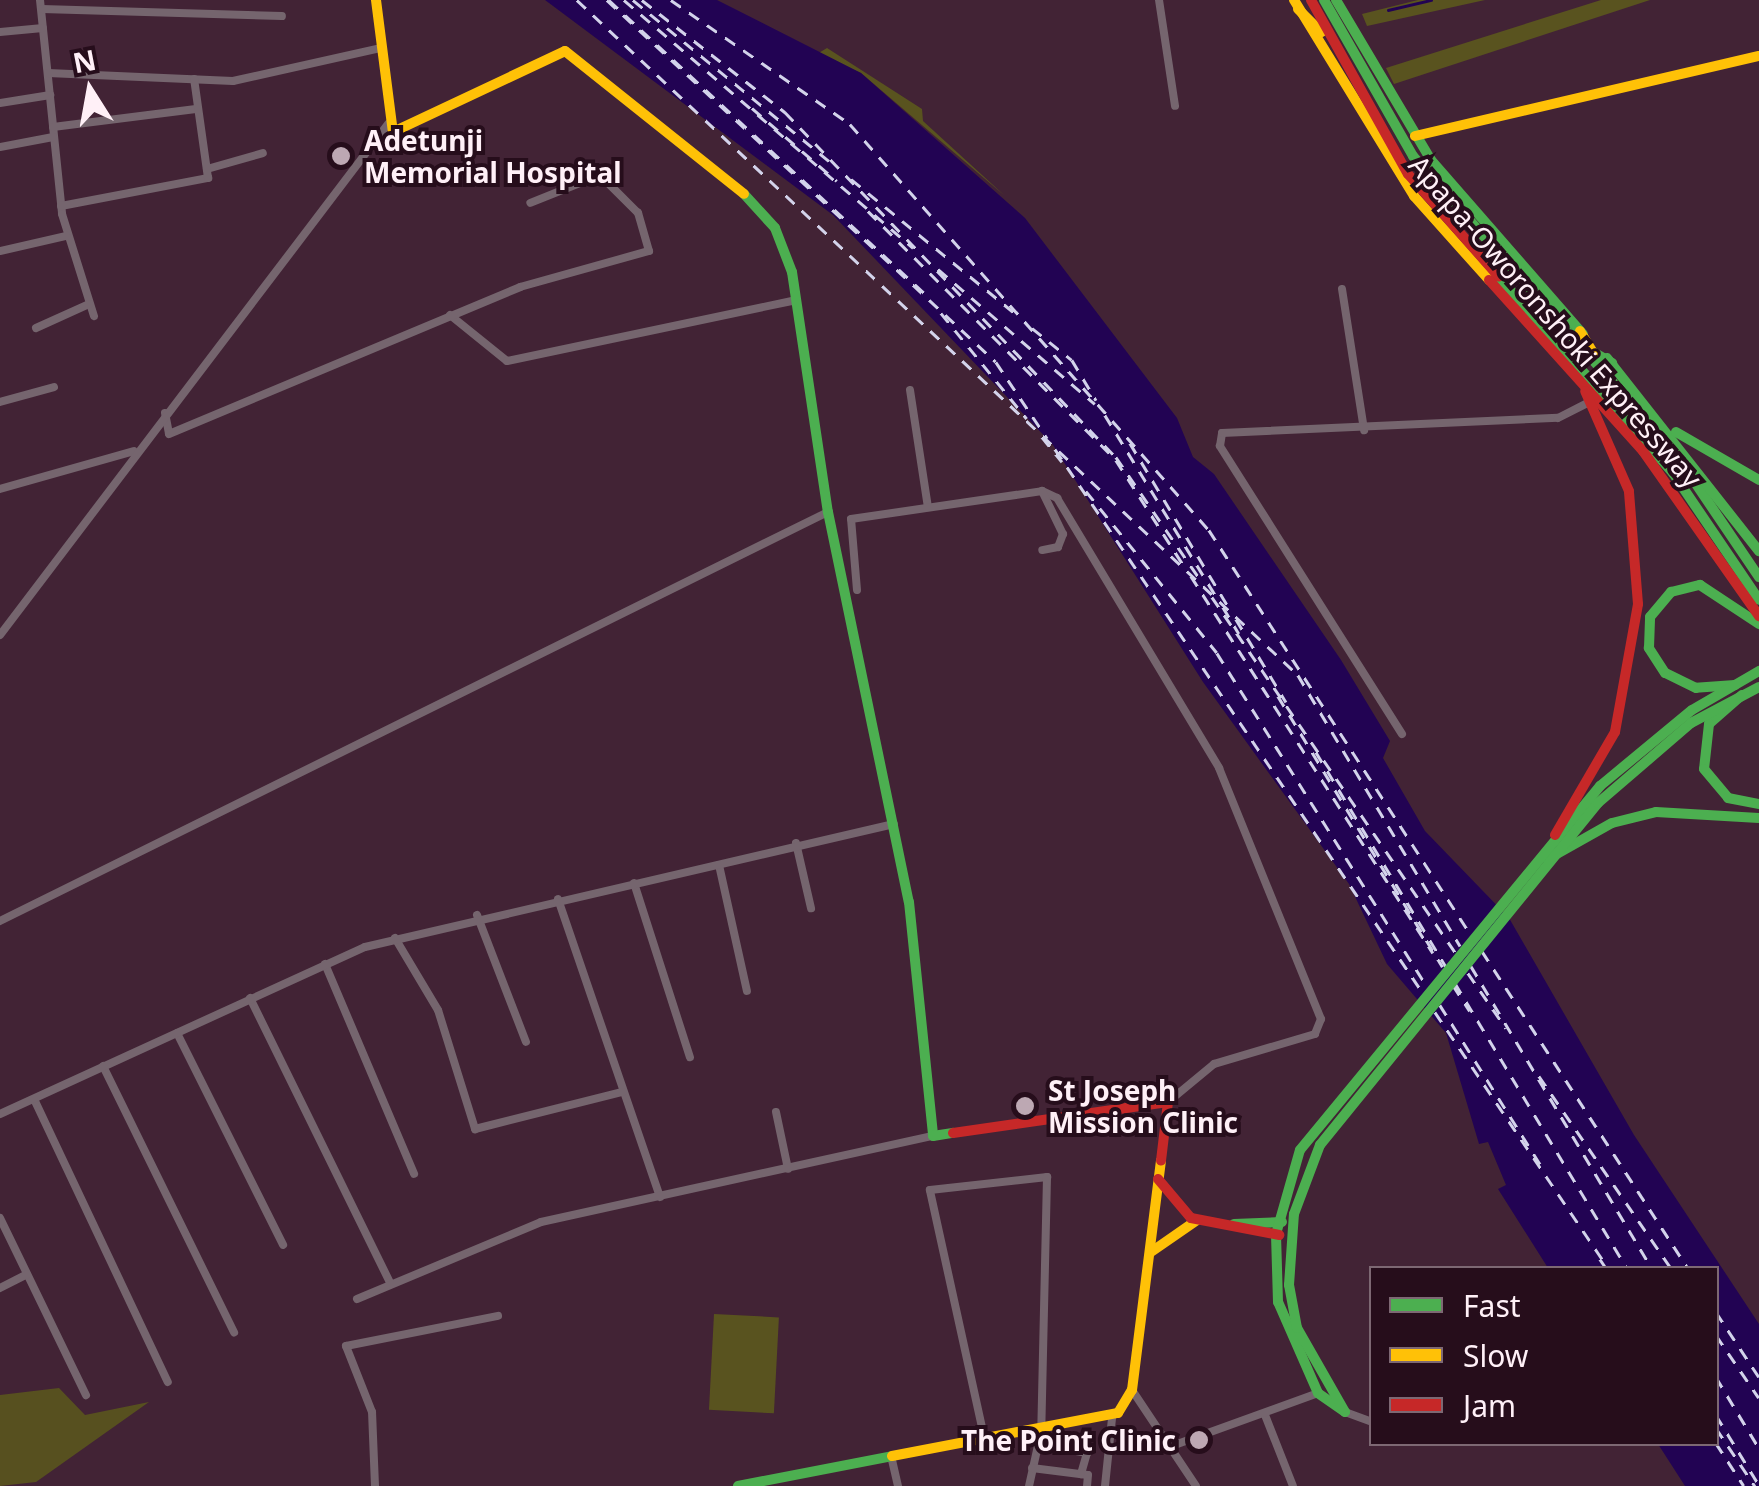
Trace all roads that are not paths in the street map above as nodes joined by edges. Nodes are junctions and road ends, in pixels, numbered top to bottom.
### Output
1 (376, 0) edge
2 (1159, 0) edge
3 (1315, 0) edge
4 (1336, 0) edge
5 (182, 4) edge
6 (1296, 4) edge
7 (41, 5) edge
8 (282, 16) dead end
9 (1313, 23) junction
10 (44, 28) junction
11 (0, 32) edge
12 (1338, 41) junction
13 (381, 48) junction
14 (1759, 56) edge
15 (1368, 60) junction
16 (48, 72) junction
17 (194, 79) junction
18 (50, 95) junction
19 (0, 103) edge
20 (1176, 106) dead end
21 (196, 109) junction
22 (388, 124) junction
23 (53, 132) junction
24 (1415, 136) junction
25 (0, 147) edge
26 (263, 153) dead end
27 (207, 169) junction
28 (530, 202) dead end
29 (61, 206) junction
30 (66, 236) junction
31 (0, 251) edge
32 (1342, 289) dead end
33 (796, 300) junction
34 (89, 304) junction
35 (450, 315) junction
36 (94, 316) dead end
37 (36, 328) dead end
38 (1578, 337) junction
39 (1609, 368) junction
40 (54, 387) dead end
41 (1584, 387) junction
42 (910, 390) dead end
43 (0, 402) edge
44 (1588, 402) junction
45 (164, 413) junction
46 (1671, 429) junction
47 (1364, 430) junction
48 (134, 450) junction
49 (1759, 480) edge
50 (0, 489) edge
51 (1042, 491) junction
52 (928, 507) junction
53 (828, 512) junction
54 (1042, 550) dead end
55 (1759, 551) edge
56 (1759, 576) edge
57 (857, 590) dead end
58 (1759, 600) edge
59 (1759, 616) edge
60 (1759, 624) edge
61 (2, 630) edge
62 (1756, 681) edge
63 (1738, 690) junction
64 (1402, 734) dead end
65 (1759, 804) edge
66 (1759, 818) edge
67 (894, 824) junction
68 (1555, 835) junction
69 (796, 843) junction
70 (1541, 861) junction
71 (719, 866) junction
72 (634, 883) junction
73 (558, 898) junction
74 (811, 908) dead end
75 (478, 915) junction
76 (0, 921) edge
77 (395, 938) junction
78 (324, 964) junction
79 (748, 991) dead end
80 (250, 998) junction
81 (177, 1033) junction
82 (526, 1042) dead end
83 (690, 1057) dead end
84 (103, 1066) junction
85 (622, 1092) junction
86 (34, 1099) junction
87 (1168, 1102) junction
88 (776, 1112) dead end
89 (0, 1114) edge
90 (933, 1136) junction
91 (788, 1169) junction
92 (1156, 1173) junction
93 (414, 1174) dead end
94 (660, 1198) junction
95 (0, 1218) edge
96 (1200, 1220) junction
97 (1277, 1228) junction
98 (1291, 1230) junction
99 (282, 1245) dead end
100 (1148, 1258) junction
101 (28, 1274) junction
102 (391, 1284) junction
103 (0, 1288) edge
104 (357, 1298) dead end
105 (498, 1316) dead end
106 (234, 1332) dead end
107 (168, 1382) dead end
108 (1132, 1390) junction
109 (86, 1394) dead end
110 (1318, 1394) junction
111 (1345, 1412) junction
112 (1265, 1415) junction
113 (1112, 1418) junction
114 (1369, 1421) edge
115 (1039, 1438) junction
116 (985, 1442) junction
117 (1169, 1447) junction
118 (892, 1460) junction
119 (1032, 1468) junction
120 (1081, 1474) junction
121 (779, 1482) edge
122 (375, 1486) edge
123 (738, 1486) edge
124 (898, 1486) edge
125 (1029, 1486) edge
126 (1086, 1486) edge
127 (1104, 1486) edge
128 (1196, 1486) edge
129 (1293, 1486) edge

1 - 13 main road
2 - 20 street
3 - 9 main road
3 - 12 main road, Apapa-Oworonshoki Expressway
4 - 12 main road, Apapa-Oworonshoki Expressway
5 - 7 street
5 - 8 street
6 - 9 main road
6 - 12 main road, Apapa-Oworonshoki Expressway
7 - 10 street
9 - 12 main road
10 - 11 street
10 - 16 street
12 - 15 main road
12 - 15 main road, Apapa-Oworonshoki Expressway
12 - 38 main road, Apapa-Oworonshoki Expressway
12 - 41 main road, Apapa-Oworonshoki Expressway
12 - 58 main road, Apapa-Oworonshoki Expressway
13 - 17 street
13 - 22 main road
14 - 24 main road
15 - 24 main road, Apapa-Oworonshoki Expressway
16 - 17 street
16 - 18 street
17 - 21 street
18 - 19 street
18 - 23 street
21 - 23 street
21 - 27 street
22 - 33 main road
22 - 45 street
23 - 25 street
23 - 29 street
24 - 38 main road, Apapa-Oworonshoki Expressway
26 - 27 street
27 - 29 street
28 - 35 street
29 - 30 street
30 - 31 street
30 - 34 street
32 - 47 street
33 - 35 street
33 - 53 main road
34 - 36 street
34 - 37 street
35 - 45 street
38 - 39 main road, Apapa-Oworonshoki Expressway
38 - 39 main road
39 - 46 main road, Apapa-Oworonshoki Expressway
39 - 56 main road, Apapa-Oworonshoki Expressway
40 - 43 street
41 - 44 main road
41 - 59 main road, Apapa-Oworonshoki Expressway
42 - 52 street
44 - 47 street
44 - 68 main road
45 - 48 street
46 - 49 main road
46 - 55 main road, Apapa-Oworonshoki Expressway
47 - 64 street
48 - 50 street
48 - 61 street
51 - 52 street
51 - 54 street
51 - 87 street
52 - 57 street
53 - 67 main road
53 - 76 street
60 - 63 main road
62 - 63 main road
63 - 65 main road
63 - 68 main road
63 - 70 main road
66 - 70 main road
67 - 69 street
67 - 90 main road
68 - 70 main road
69 - 71 street
69 - 74 street
70 - 97 main road
70 - 98 main road
71 - 72 street
71 - 79 street
72 - 73 street
72 - 83 street
73 - 75 street
73 - 85 street
75 - 77 street
75 - 82 street
77 - 78 street
77 - 85 street
78 - 80 street
78 - 93 street
80 - 81 street
80 - 102 street
81 - 84 street
81 - 99 street
84 - 86 street
84 - 106 street
85 - 94 street
86 - 89 street
86 - 107 street
87 - 90 main road
87 - 92 main road
88 - 91 street
90 - 91 street
91 - 94 street
92 - 96 main road
92 - 100 main road
94 - 102 street
95 - 101 street
96 - 97 main road
96 - 100 main road
97 - 98 main road
97 - 110 main road
98 - 111 main road
100 - 108 main road
101 - 103 street
101 - 109 street
102 - 104 street
105 - 122 street
108 - 113 main road
108 - 117 street
110 - 111 main road
110 - 112 street
111 - 114 street
112 - 117 street
112 - 129 street
113 - 115 main road
113 - 127 street
115 - 116 main road
115 - 116 street
115 - 119 street
115 - 120 street
116 - 118 main road
117 - 128 street
118 - 121 main road
118 - 124 street
119 - 120 street
119 - 125 street
120 - 126 street
121 - 123 main road

